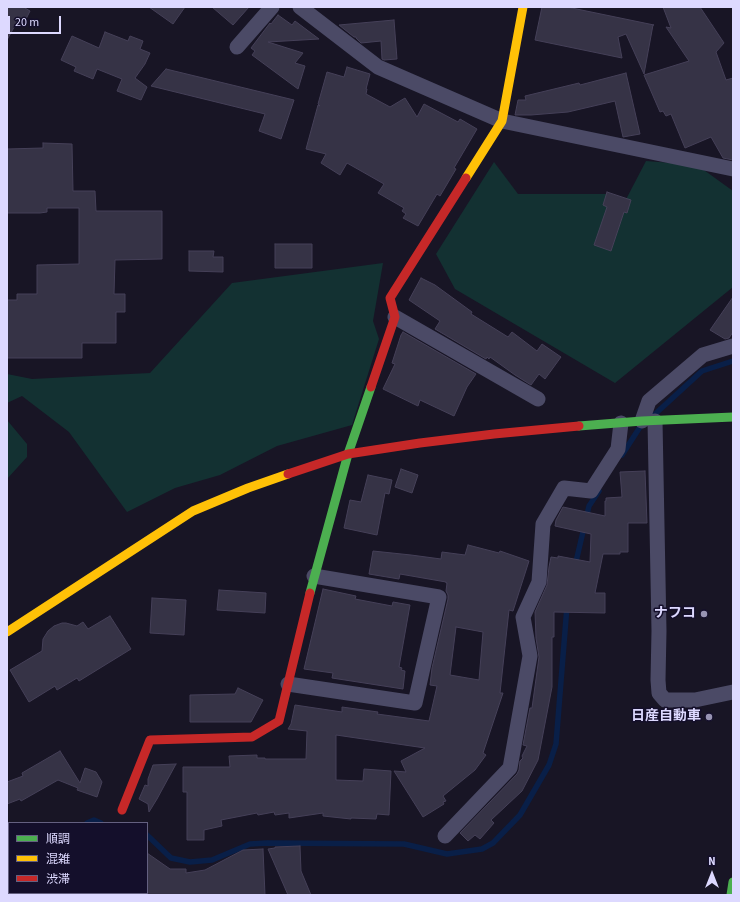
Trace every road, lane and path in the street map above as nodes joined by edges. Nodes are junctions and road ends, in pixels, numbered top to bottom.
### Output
1 (272, 7) edge
2 (300, 7) edge
3 (523, 7) edge
4 (237, 47) dead end
5 (502, 121) junction
6 (733, 169) edge
7 (396, 317) junction
8 (733, 346) edge
9 (538, 398) dead end
10 (733, 417) edge
11 (649, 421) junction
12 (621, 423) junction
13 (348, 454) junction
14 (314, 576) junction
15 (7, 632) edge
16 (288, 684) junction
17 (733, 692) edge
18 (122, 810) dead end
19 (445, 836) dead end
20 (733, 882) edge
21 (731, 895) edge

1 - 4 street
2 - 5 street
3 - 5 main road
5 - 6 street
5 - 7 main road
7 - 9 street
7 - 13 main road
8 - 11 street
10 - 11 main road
11 - 12 main road
11 - 17 street
12 - 13 main road
12 - 19 street
13 - 14 main road
13 - 15 main road
14 - 16 main road
14 - 16 street
16 - 18 main road
20 - 21 main road

